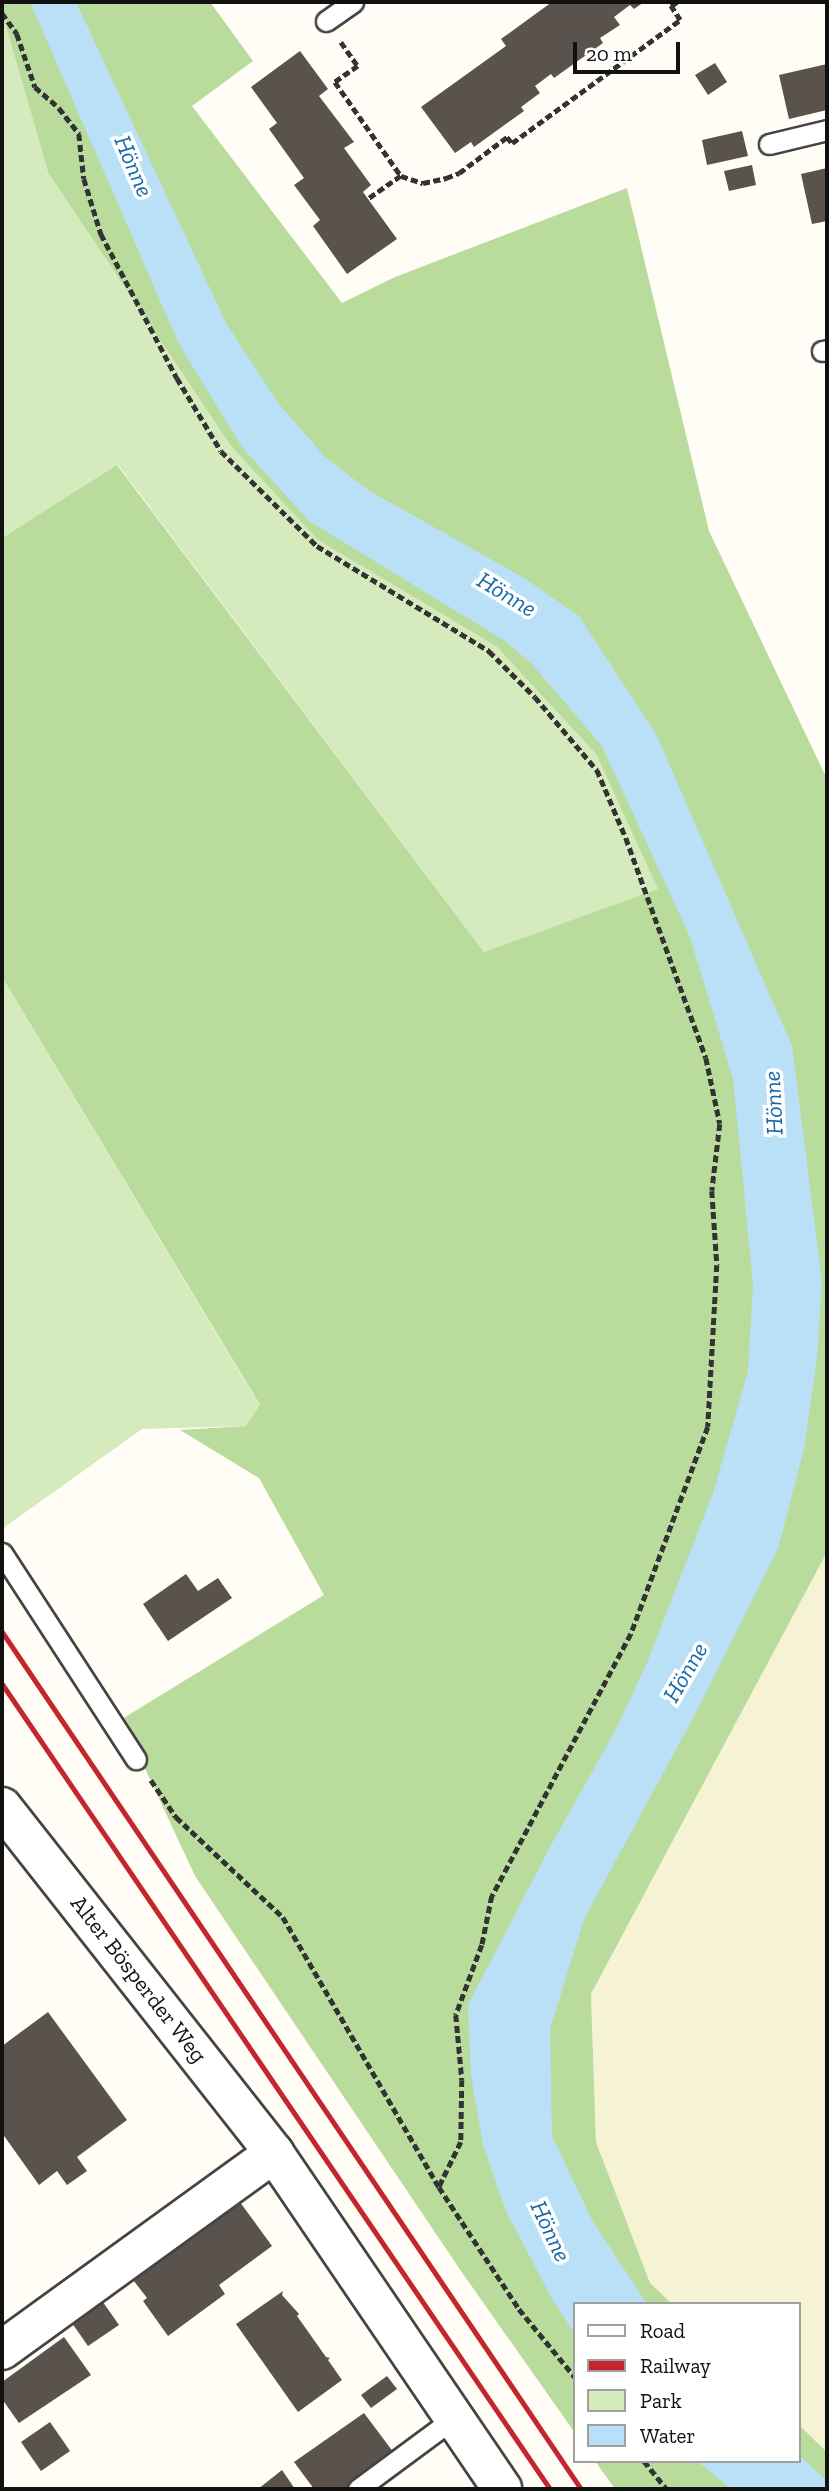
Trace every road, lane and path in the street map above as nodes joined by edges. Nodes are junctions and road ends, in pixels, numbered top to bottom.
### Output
1 (353, 2) edge
2 (677, 2) edge
3 (2, 13) edge
4 (326, 21) joint
5 (827, 130) edge
6 (768, 144) dead end
7 (401, 176) junction
8 (368, 199) dead end
9 (2, 1553) edge
10 (136, 1759) joint
11 (2, 1807) edge
12 (274, 2153) junction
13 (439, 2187) junction
14 (2, 2350) edge
15 (574, 2376) edge
16 (454, 2418) junction
17 (646, 2463) edge
18 (494, 2486) edge
19 (358, 2489) edge
20 (667, 2489) edge

1 - 4 lane
2 - 7 path
3 - 13 path
4 - 7 path
5 - 6 lane
7 - 8 path
9 - 10 lane
10 - 13 path
11 - 12 street, Alter Bösperder Weg
12 - 14 street
12 - 16 street, Alter Bösperder Weg
13 - 15 path
16 - 18 street, Alter Bösperder Weg
16 - 19 lane
17 - 20 path

